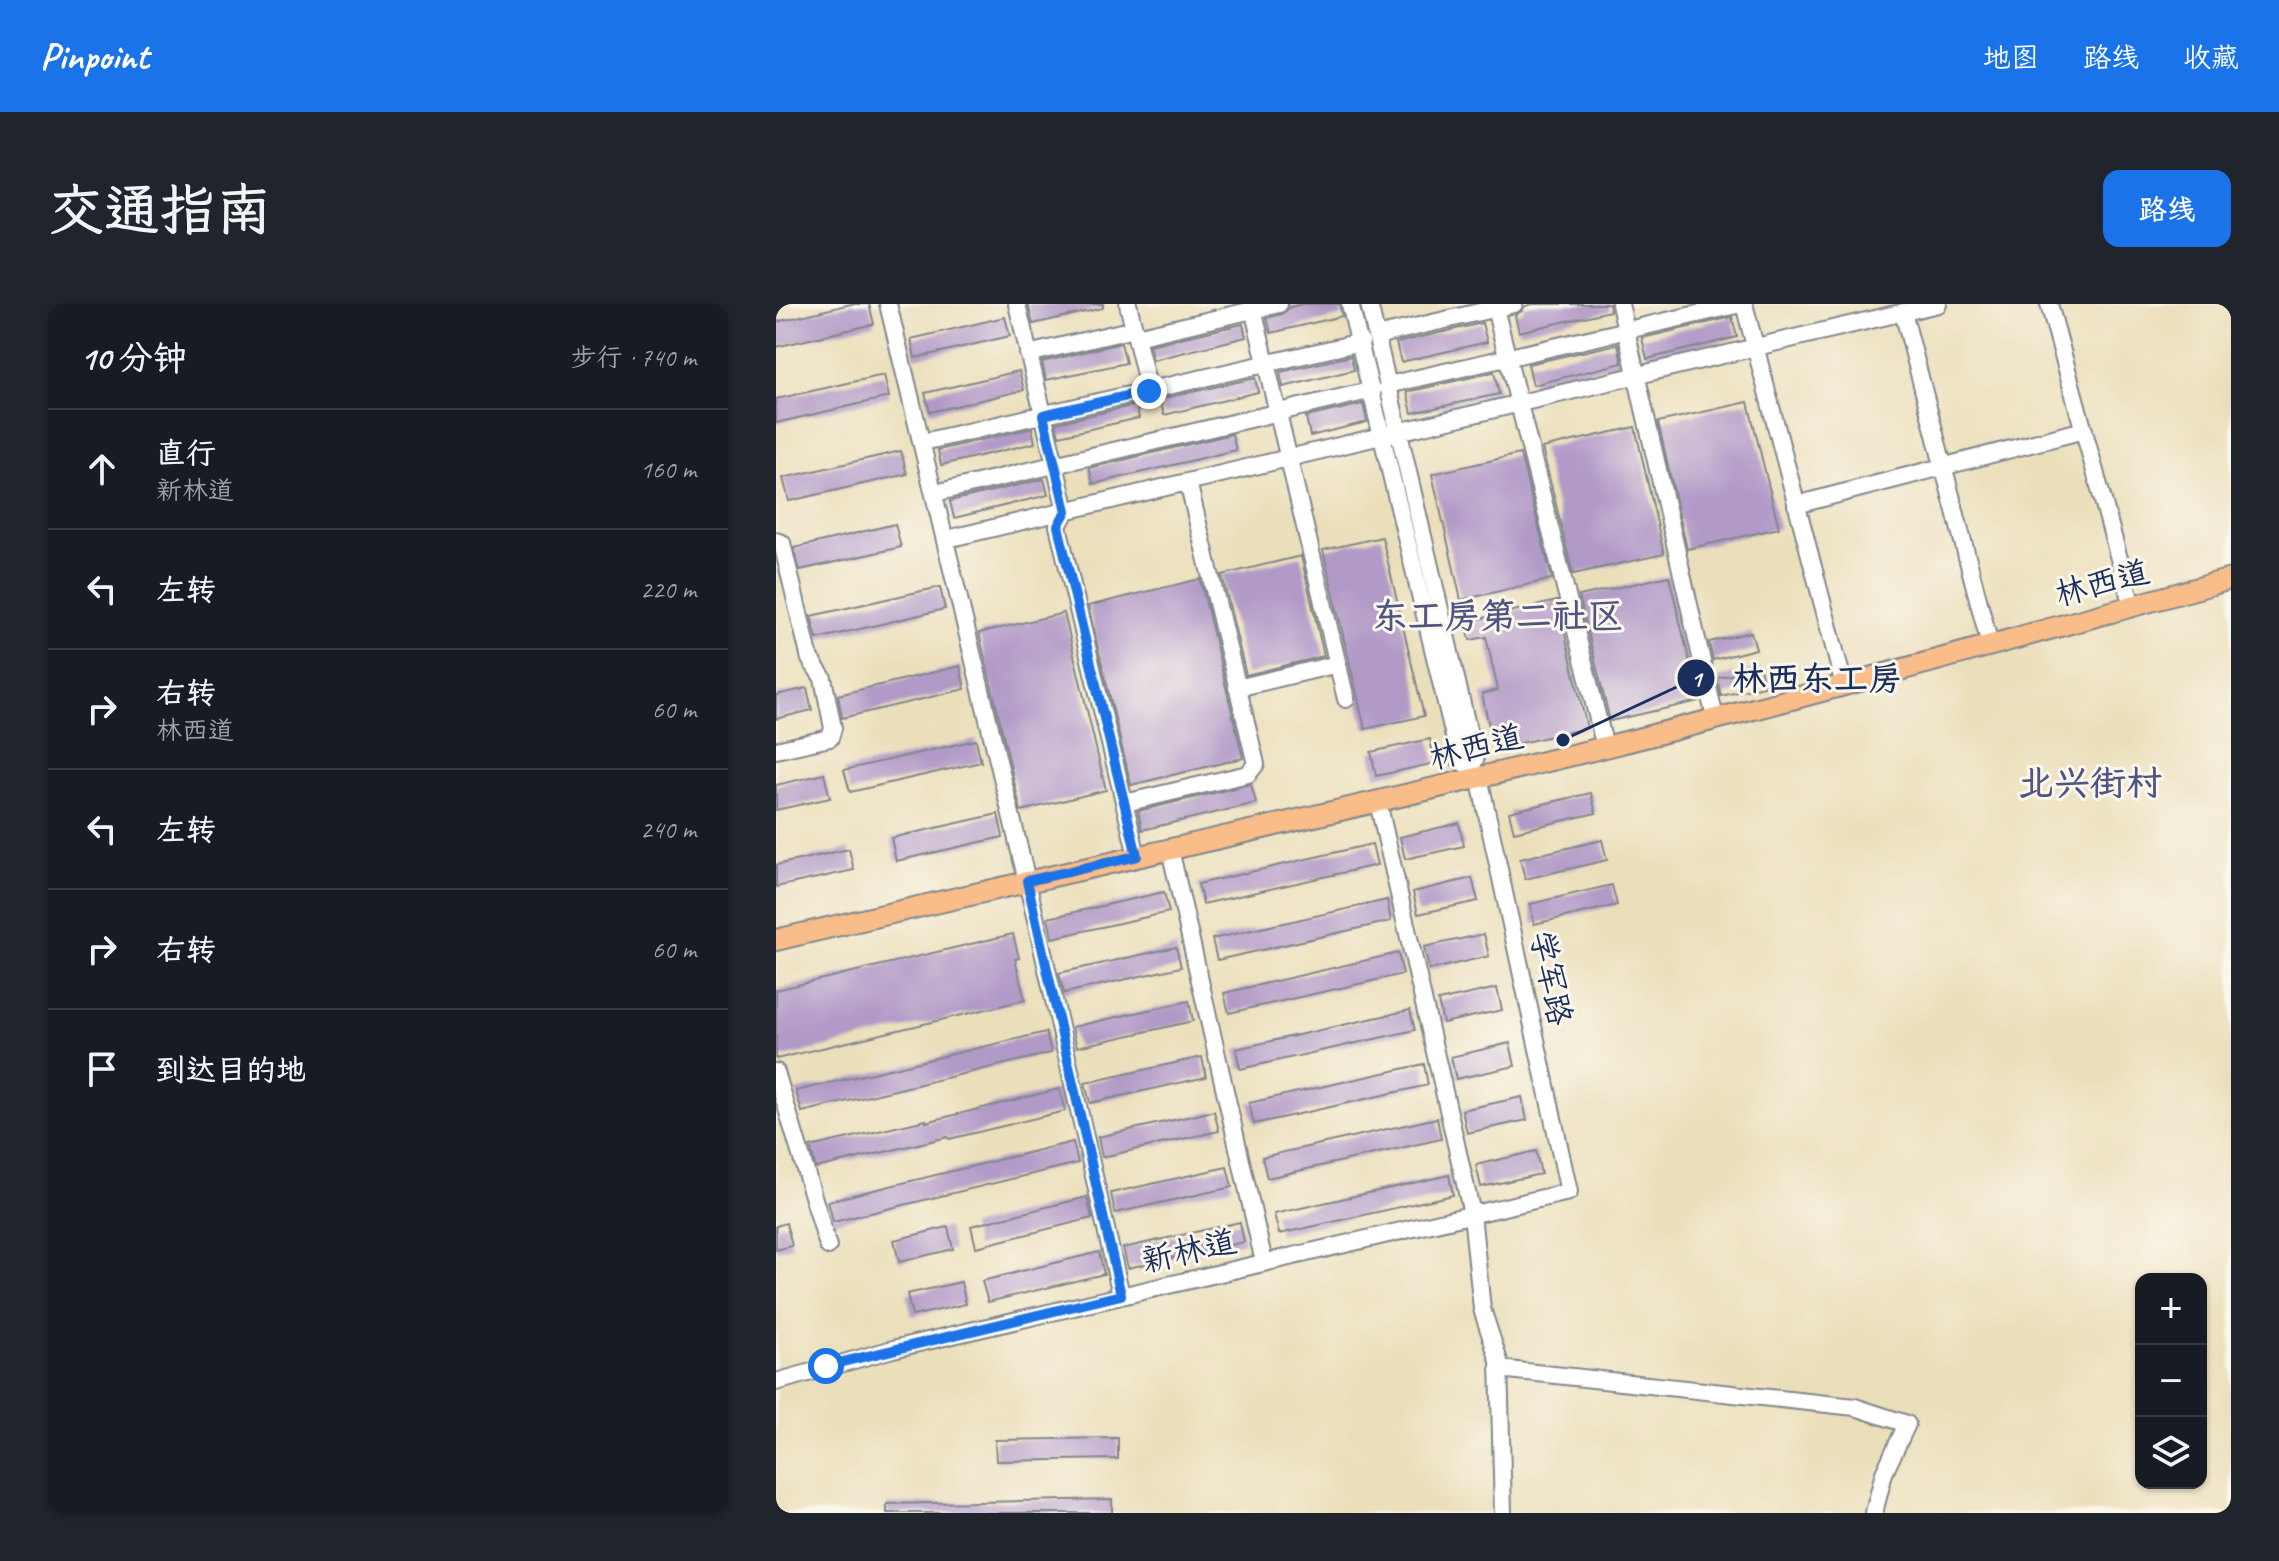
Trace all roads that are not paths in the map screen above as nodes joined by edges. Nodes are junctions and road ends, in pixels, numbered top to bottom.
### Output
1 (888, 304) edge
2 (1017, 304) edge
3 (1128, 304) edge
4 (1279, 304) edge
5 (1350, 304) edge
6 (1369, 304) edge
7 (1514, 304) edge
8 (1620, 304) edge
9 (1742, 304) edge
10 (1938, 304) edge
11 (2049, 304) edge
12 (1495, 306) edge
13 (1253, 307) edge
14 (1903, 312) junction
15 (1626, 330) junction
16 (1135, 333) junction
17 (1368, 339) junction
18 (1754, 348) junction
19 (1028, 354) junction
20 (1507, 357) junction
21 (1266, 364) junction
22 (1636, 376) junction
23 (1380, 388) junction
24 (1149, 391) junction
25 (1519, 403) junction
26 (1277, 413) junction
27 (1043, 415) junction
28 (2084, 430) junction
29 (1392, 434) junction
30 (923, 442) junction
31 (1287, 458) junction
32 (1055, 466) junction
33 (1943, 467) junction
34 (1188, 482) junction
35 (935, 493) junction
36 (1796, 505) junction
37 (1066, 511) junction
38 (947, 539) junction
39 (776, 541) edge
40 (2231, 579) edge
41 (2132, 606) junction
42 (1990, 645) junction
43 (1338, 664) junction
44 (1844, 685) junction
45 (1237, 688) junction
46 (1346, 699) dead end
47 (1715, 718) junction
48 (1605, 747) junction
49 (776, 750) edge
50 (1475, 771) junction
51 (1378, 802) junction
52 (1125, 803) junction
53 (1170, 849) junction
54 (1137, 856) junction
55 (1027, 881) junction
56 (776, 940) edge
57 (776, 1072) edge
58 (1569, 1192) joint
59 (1472, 1214) junction
60 (828, 1246) dead end
61 (1264, 1262) junction
62 (1121, 1295) junction
63 (1499, 1369) junction
64 (776, 1382) edge
65 (1503, 1513) edge
66 (1874, 1513) edge

1 - 30 street
2 - 19 street
3 - 16 street
4 - 13 street
5 - 17 street
6 - 17 street
7 - 12 street
8 - 15 street
9 - 15 street
9 - 18 street
10 - 14 street
11 - 28 street
12 - 17 street
12 - 20 street
13 - 16 street
13 - 21 street
14 - 18 street
14 - 33 street
15 - 20 street
15 - 22 street
16 - 19 street
16 - 24 street
17 - 21 street
17 - 23 street
18 - 22 street
18 - 36 street
19 - 27 street
20 - 23 street
20 - 25 street
21 - 24 street
21 - 26 street
22 - 25 street
22 - 47 street
23 - 26 street
23 - 29 street
24 - 27 street
25 - 29 street
25 - 48 street
26 - 31 street
26 - 32 street
27 - 30 street
27 - 32 street
28 - 33 street
28 - 41 street
29 - 31 street
29 - 50 street, 学军路
30 - 35 street
31 - 34 street
31 - 43 street
32 - 35 street
32 - 37 street
33 - 36 street
33 - 42 street
34 - 37 street
34 - 45 street
35 - 38 street
36 - 44 street
37 - 38 street
37 - 52 street
38 - 55 street
39 - 49 street
40 - 41 main road, 林西道
41 - 42 main road, 林西道
42 - 44 main road, 林西道
43 - 45 street
43 - 46 street
44 - 47 main road, 林西道
45 - 52 street
47 - 48 main road, 林西道
48 - 50 main road, 林西道
50 - 51 main road, 林西道
50 - 58 street, 学军路
51 - 53 main road, 林西道
51 - 59 street
52 - 54 street
53 - 54 main road, 林西道
53 - 61 street
54 - 55 main road, 林西道
55 - 56 main road, 林西道
55 - 62 street
57 - 60 street
58 - 59 street, 新林道
59 - 61 street, 新林道
59 - 63 street
61 - 62 street, 新林道
62 - 64 street, 新林道
63 - 65 street
63 - 66 street

